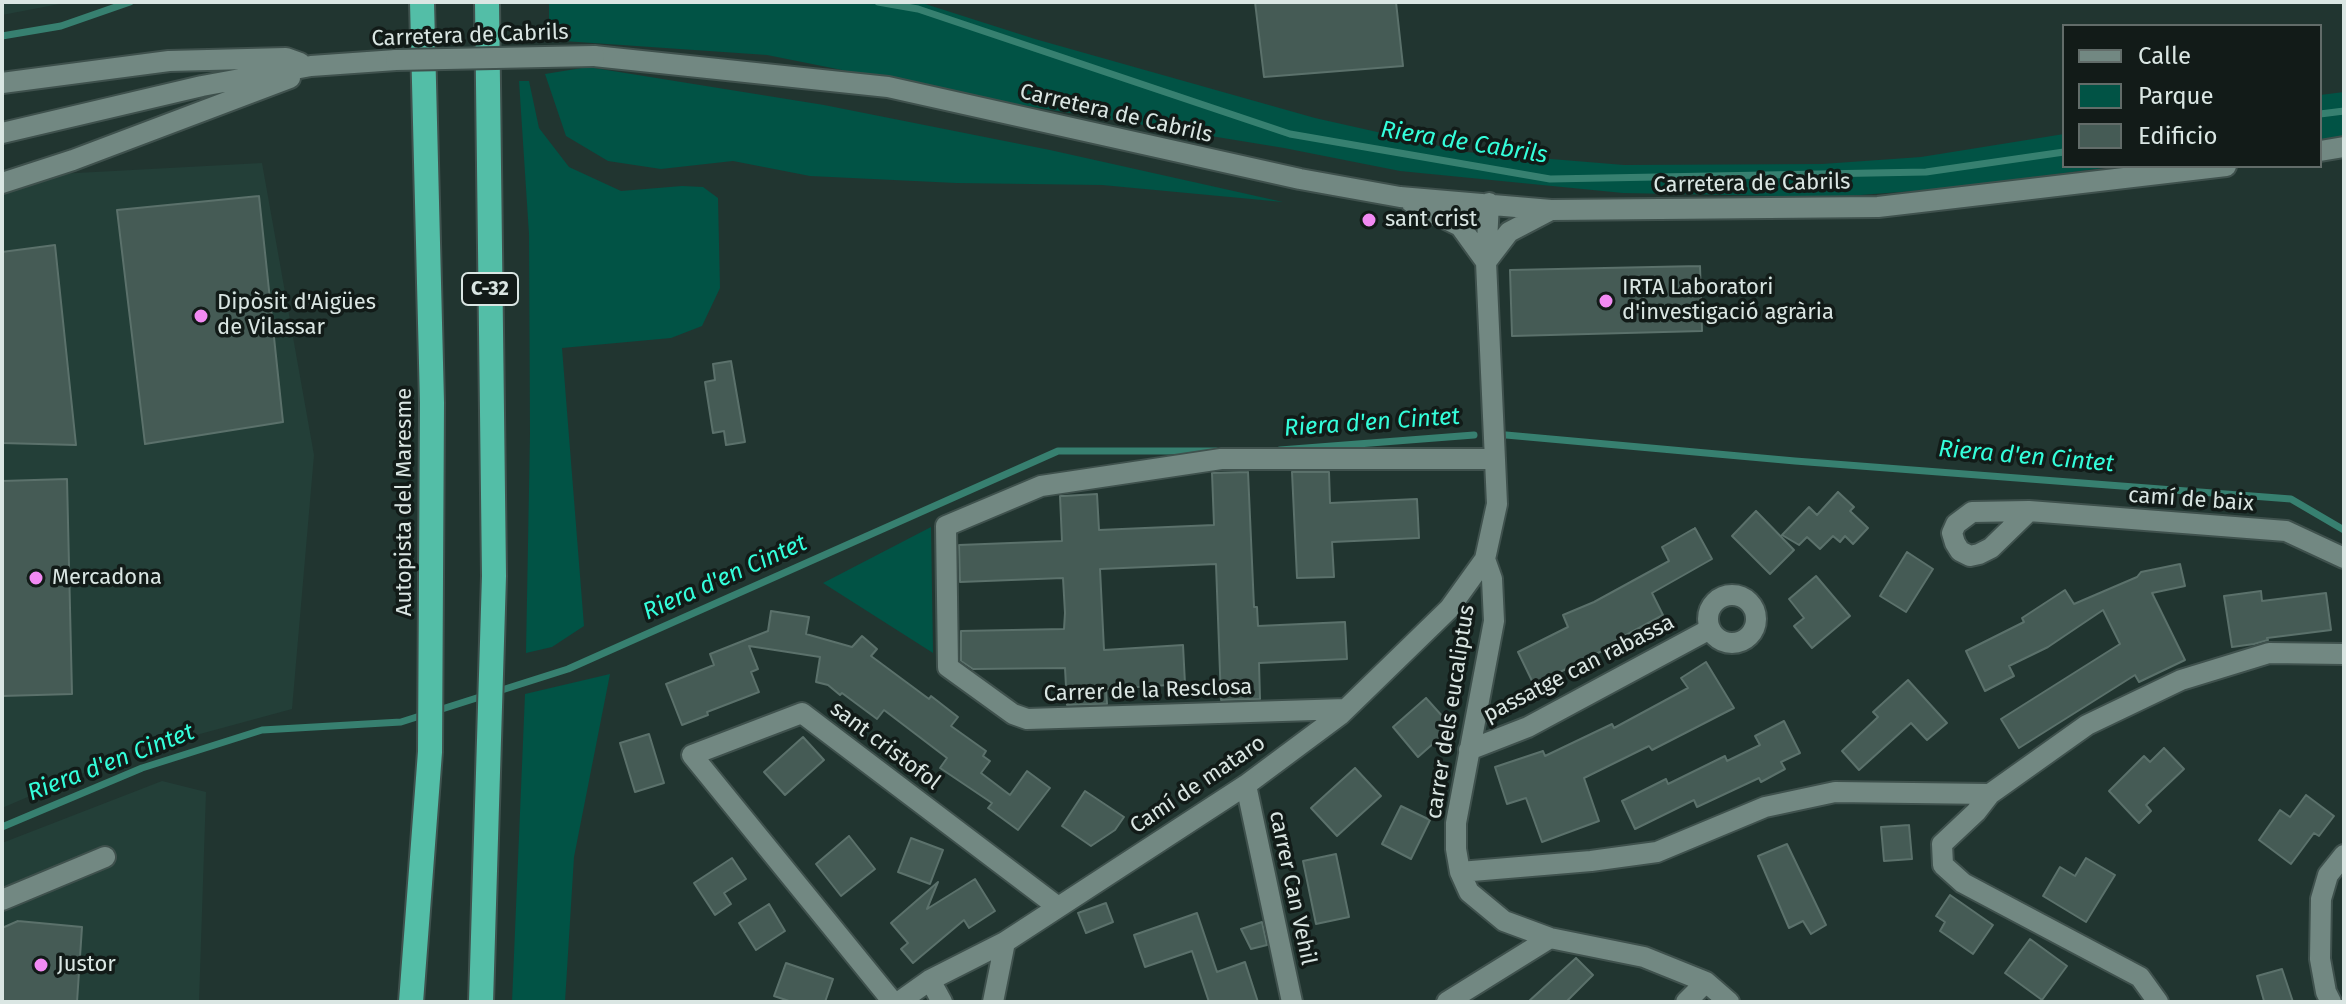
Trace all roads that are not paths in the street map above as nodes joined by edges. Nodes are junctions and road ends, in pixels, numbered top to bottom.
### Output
1 (422, 2) edge
2 (487, 2) edge
3 (311, 66) junction
4 (2, 83) edge
5 (2, 133) edge
6 (2344, 147) edge
7 (2322, 151) edge
8 (2209, 168) edge
9 (2, 183) edge
10 (1400, 197) junction
11 (1489, 203) junction
12 (1551, 210) junction
13 (1486, 262) junction
14 (1495, 459) junction
15 (2029, 511) dead end
16 (2344, 558) edge
17 (1485, 559) junction
18 (1710, 629) dead end
19 (2344, 654) edge
20 (1346, 709) junction
21 (1469, 750) junction
22 (1246, 785) junction
23 (1990, 794) junction
24 (2344, 855) edge
25 (105, 857) dead end
26 (1460, 872) junction
27 (2, 900) edge
28 (1058, 907) junction
29 (1550, 938) junction
30 (1005, 942) junction
31 (930, 980) junction
32 (1706, 982) junction
33 (411, 1002) edge
34 (481, 1002) edge
35 (896, 1002) edge
36 (942, 1002) edge
37 (993, 1002) edge
38 (1292, 1002) edge
39 (1447, 1002) edge
40 (1686, 1002) edge
41 (1729, 1002) edge
42 (2158, 1002) edge
43 (2331, 1002) edge

1 - 33 highway, Autopista del Maresme / C-32
2 - 34 highway, C-32
3 - 4 street
3 - 5 street, Carretera de Cabrils
3 - 9 street
3 - 10 street, Carretera de Cabrils, bridge
6 - 7 street
8 - 12 street, Carretera de Cabrils
10 - 11 street, Carretera de Cabrils
10 - 13 street
11 - 12 street, Carretera de Cabrils
11 - 13 street, carrer dels eucaliptus
12 - 13 street
13 - 14 street, carrer dels eucaliptus
14 - 17 street, carrer dels eucaliptus
14 - 20 street, Carrer de la Resclosa
15 - 16 street, camí de baix
17 - 20 street, Camí de mataro
17 - 21 street, carrer dels eucaliptus
18 - 21 street, passatge can rabassa
19 - 23 street
20 - 22 street, Camí de mataro
21 - 26 street, carrer dels eucaliptus
22 - 28 street, Camí de mataro
22 - 38 street, carrer Can Vehil
23 - 26 street
23 - 42 street
24 - 43 street
25 - 27 street
26 - 29 street
28 - 30 street, Camí de mataro
28 - 35 street, sant cristofol
29 - 32 street
29 - 39 street
30 - 31 street, Camí de mataro
30 - 37 street
31 - 35 street, Camí de mataro
31 - 36 street
32 - 40 street
32 - 41 street

